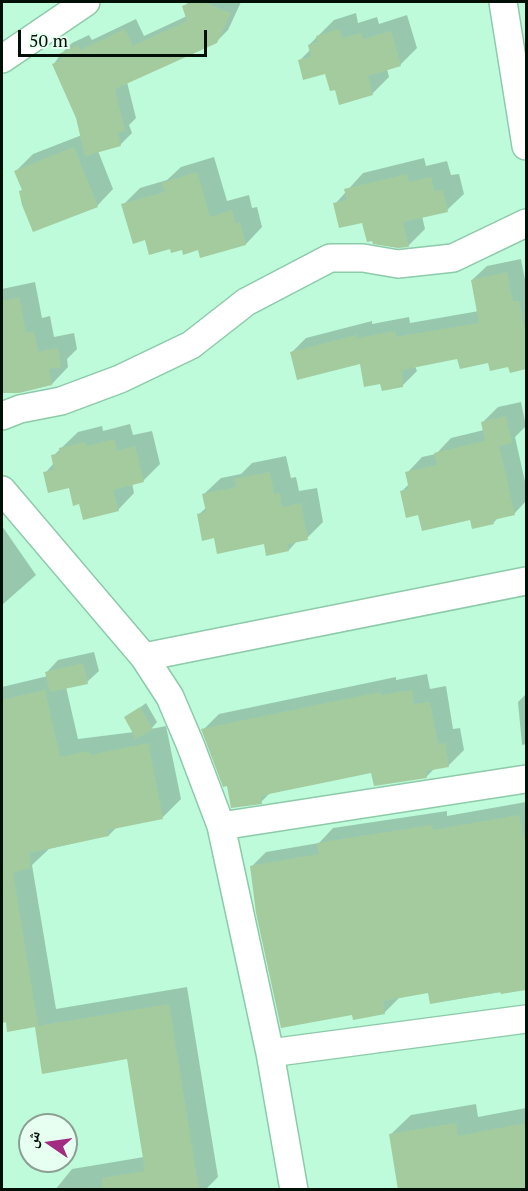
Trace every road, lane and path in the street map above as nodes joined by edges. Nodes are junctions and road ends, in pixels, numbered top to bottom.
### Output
1 (86, 2) edge
2 (503, 2) edge
3 (2, 59) edge
4 (526, 146) edge
5 (526, 223) edge
6 (2, 416) edge
7 (2, 490) edge
8 (526, 581) edge
9 (144, 657) junction
10 (526, 779) edge
11 (221, 826) junction
12 (526, 1019) edge
13 (270, 1053) junction
14 (294, 1190) edge

1 - 3 street
2 - 4 street
5 - 6 street
7 - 9 street
8 - 9 street
9 - 11 street
10 - 11 street
11 - 13 street
12 - 13 street
13 - 14 street

